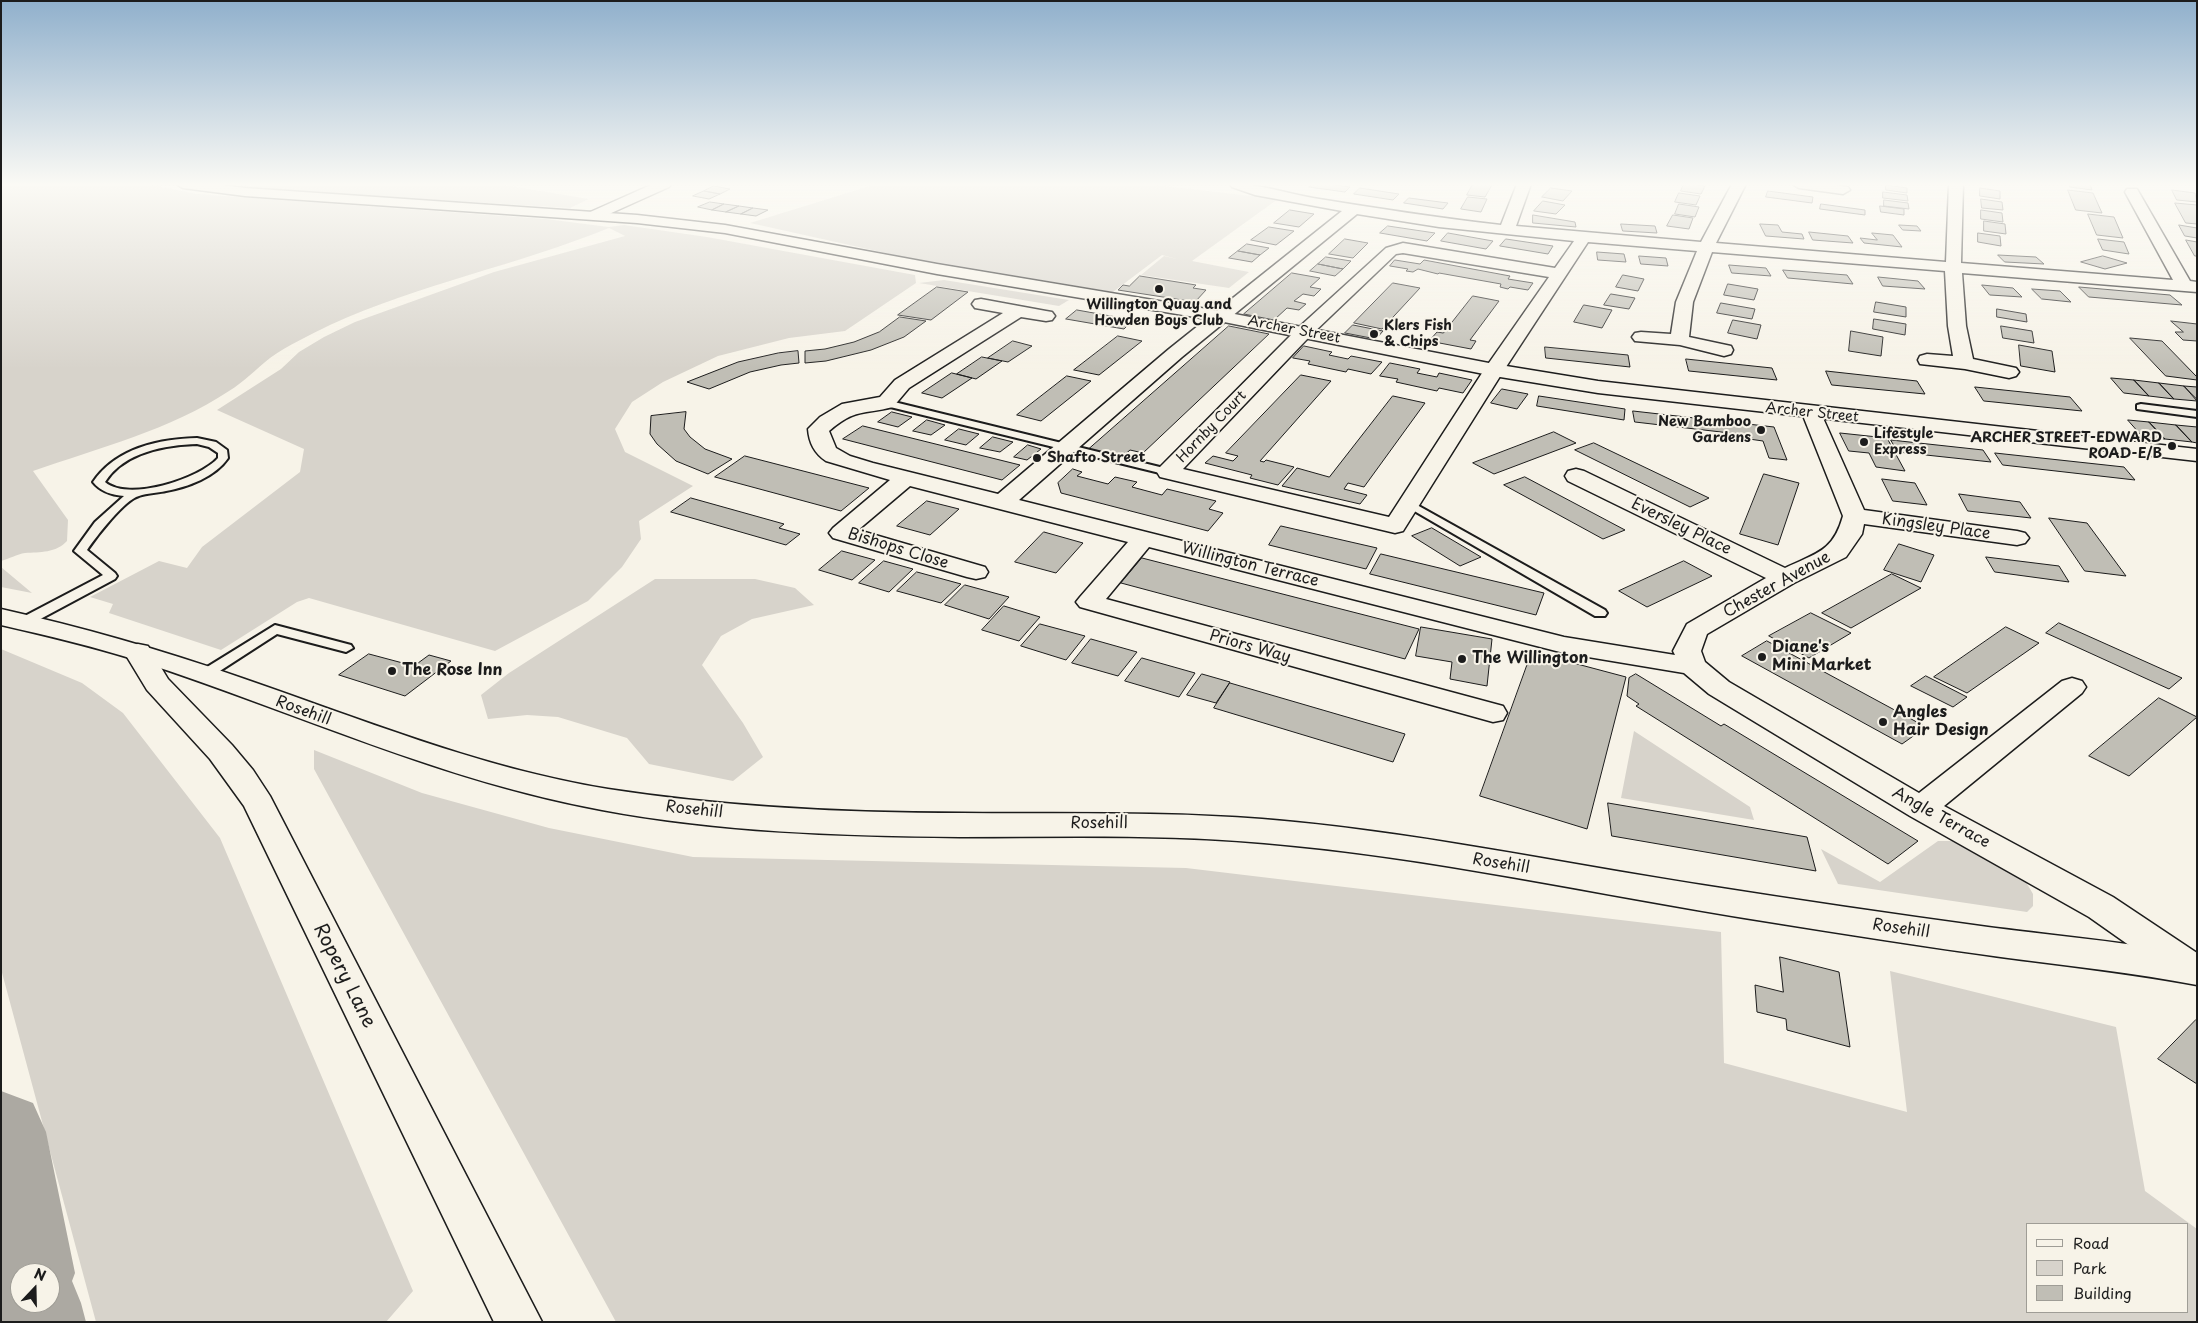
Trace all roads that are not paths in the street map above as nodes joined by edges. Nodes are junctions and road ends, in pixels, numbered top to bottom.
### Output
1 (814, 246) edge
2 (1308, 246) edge
3 (1578, 246) edge
4 (1692, 246) edge
5 (1954, 246) edge
6 (2166, 246) edge
7 (1707, 247) junction
8 (1953, 267) junction
9 (1559, 274) junction
10 (2190, 286) edge
11 (981, 304) dead end
12 (1018, 311) junction
13 (1046, 316) dead end
14 (1219, 316) junction
15 (1304, 332) junction
16 (1641, 337) dead end
17 (1680, 340) junction
18 (1724, 350) dead end
19 (1927, 360) dead end
20 (1965, 364) junction
21 (1494, 370) junction
22 (2008, 372) dead end
23 (886, 404) junction
24 (2141, 407) dead end
25 (1812, 412) junction
26 (2197, 414) edge
27 (1064, 446) junction
28 (2197, 455) edge
29 (1168, 472) junction
30 (1576, 476) dead end
31 (906, 478) junction
32 (134, 493) junction
33 (1002, 502) junction
34 (1408, 503) junction
35 (1855, 516) junction
36 (1144, 538) junction
37 (2017, 538) dead end
38 (976, 572) dead end
39 (1786, 578) junction
40 (1600, 613) dead end
41 (14, 619) edge
42 (346, 648) dead end
43 (138, 652) junction
44 (1693, 666) junction
45 (204, 675) junction
46 (2072, 687) dead end
47 (1493, 713) dead end
48 (1921, 808) junction
49 (2193, 969) edge
50 (518, 1322) edge

1 - 14 street, Archer Street
2 - 14 street
3 - 9 street, Hornby Court
4 - 7 street
5 - 8 street
6 - 10 street
7 - 8 street
7 - 17 street
8 - 10 street
8 - 20 street
9 - 15 street, Hornby Court
9 - 21 street, Hornby Court
11 - 12 street
12 - 13 street
12 - 23 street
14 - 15 street, Archer Street
14 - 27 street
15 - 21 street, Archer Street
15 - 29 street, Hornby Court
16 - 17 street
17 - 18 street
19 - 20 street
20 - 22 street
21 - 25 street, Archer Street
21 - 34 street, Hornby Court
23 - 27 lane
23 - 31 street, Willington Terrace
24 - 26 lane
25 - 28 street, Archer Street
25 - 35 street
27 - 29 lane
27 - 33 street
29 - 34 street, Hornby Court
30 - 39 street, Eversley Place
31 - 33 street, Willington Terrace
31 - 38 street, Bishops Close
32 - 32 lane
32 - 41 lane
33 - 36 street, Willington Terrace
34 - 40 lane
35 - 37 street, Kingsley Place
35 - 39 street, Chester Avenue
36 - 44 street, Willington Terrace
36 - 47 street, Priors Way
39 - 44 street, Chester Avenue
41 - 43 street, Rosehill
42 - 45 lane
43 - 45 street, Rosehill
43 - 50 street, Ropery Lane
44 - 48 street, Angle Terrace
45 - 49 street, Rosehill
46 - 48 street
48 - 49 street, Angle Terrace

